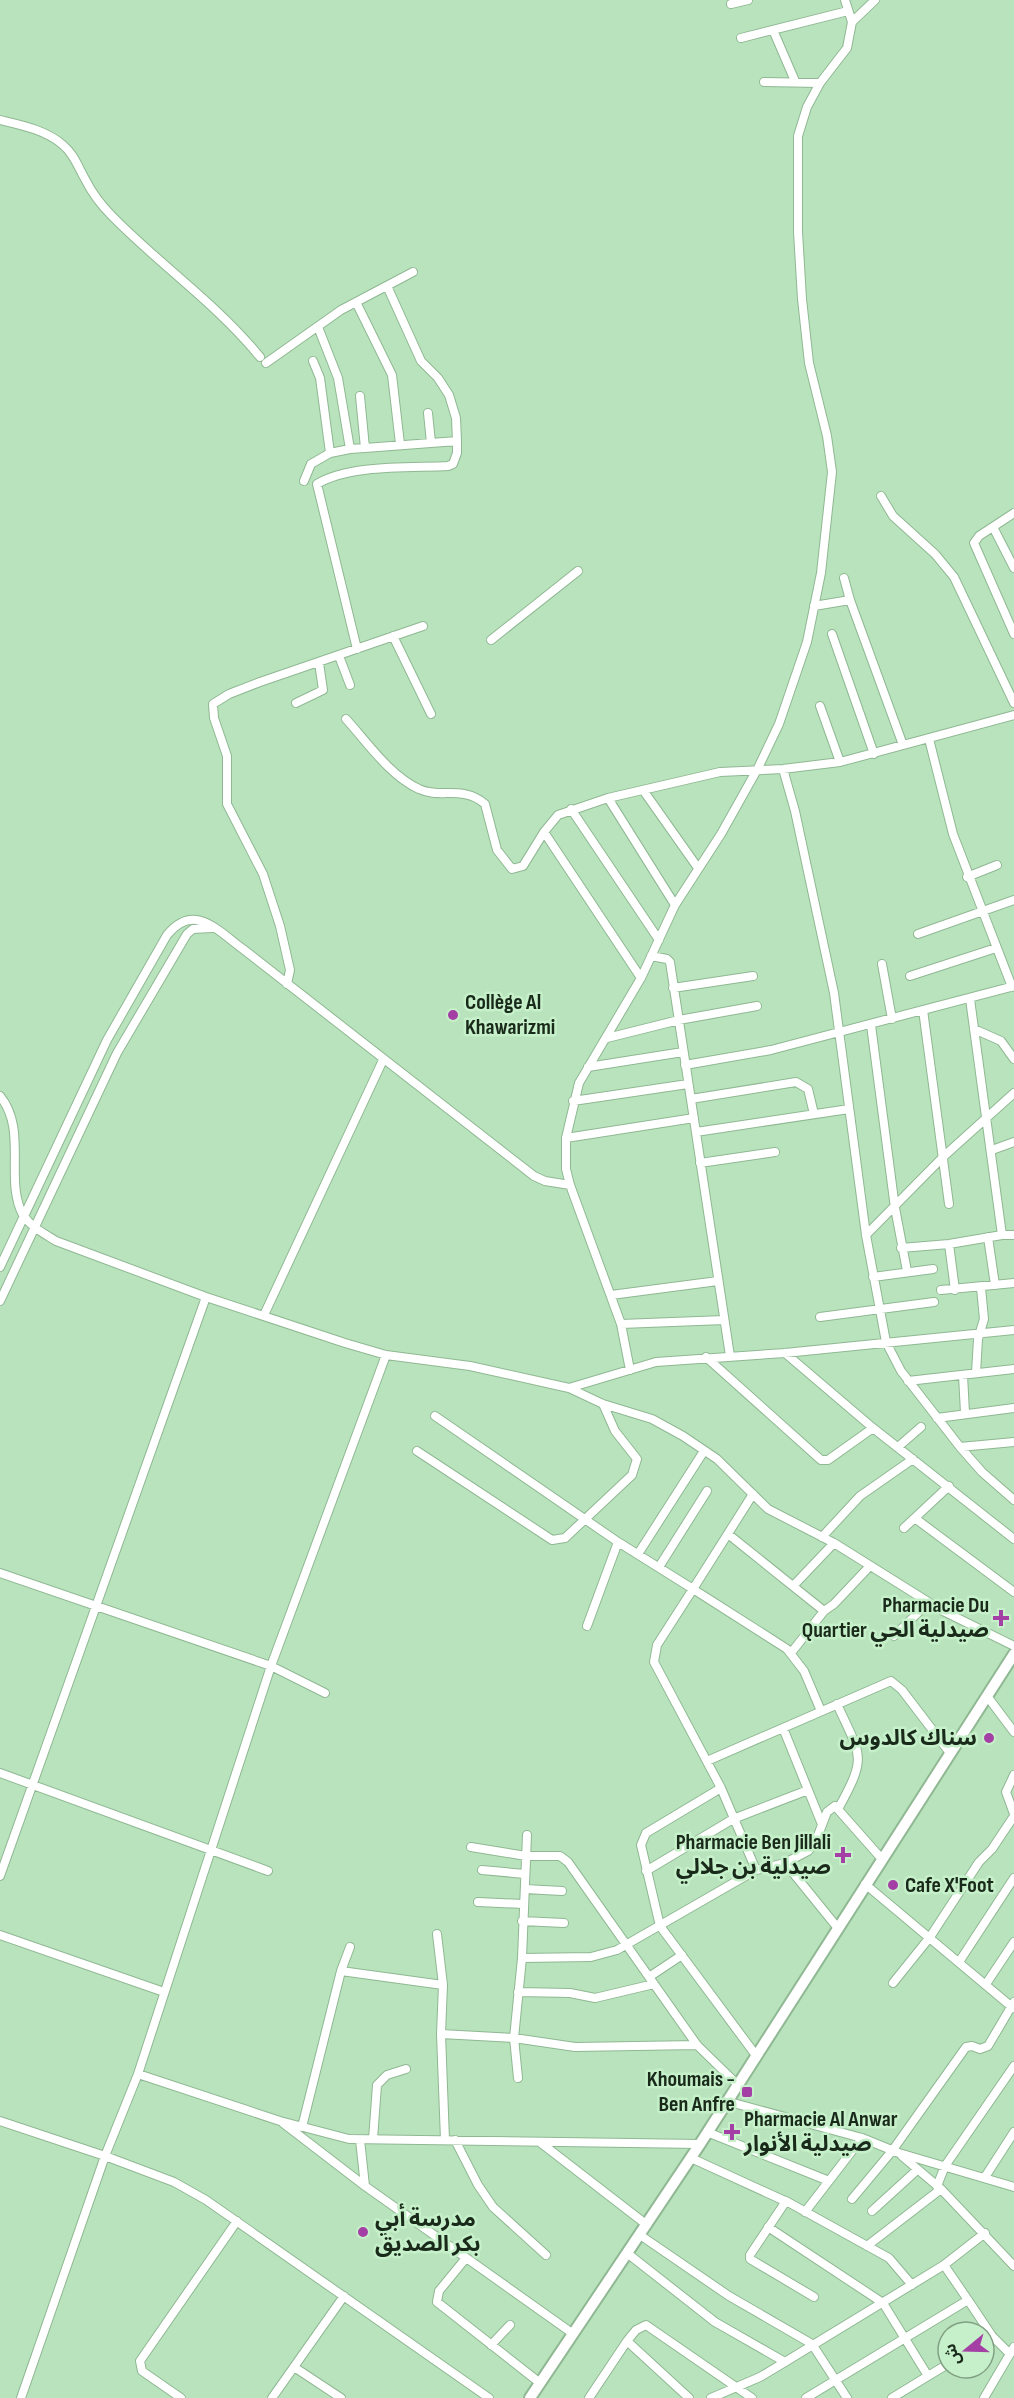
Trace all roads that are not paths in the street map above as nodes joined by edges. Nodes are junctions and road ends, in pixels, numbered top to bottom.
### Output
1 (748, 0) edge
2 (845, 0) edge
3 (875, 0) edge
4 (731, 4) dead end
5 (848, 11) junction
6 (852, 22) junction
7 (773, 30) junction
8 (741, 38) dead end
9 (795, 81) junction
10 (764, 82) dead end
11 (820, 83) junction
12 (0, 120) edge
13 (413, 272) dead end
14 (387, 286) junction
15 (356, 302) junction
16 (318, 327) junction
17 (313, 361) dead end
18 (360, 396) dead end
19 (428, 413) dead end
20 (457, 441) junction
21 (431, 443) junction
22 (400, 444) junction
23 (365, 448) junction
24 (350, 449) junction
25 (330, 453) junction
26 (304, 481) dead end
27 (880, 496) dead end
28 (1014, 513) edge
29 (993, 527) junction
30 (1014, 568) edge
31 (578, 571) dead end
32 (844, 578) dead end
33 (850, 600) junction
34 (814, 606) junction
35 (423, 626) dead end
36 (832, 634) dead end
37 (1014, 634) edge
38 (393, 636) junction
39 (491, 640) dead end
40 (357, 649) junction
41 (339, 656) junction
42 (319, 663) junction
43 (350, 685) dead end
44 (296, 703) dead end
45 (1014, 703) edge
46 (820, 706) dead end
47 (431, 714) dead end
48 (1014, 715) edge
49 (346, 719) dead end
50 (929, 739) junction
51 (903, 745) junction
52 (874, 754) junction
53 (840, 762) junction
54 (758, 768) junction
55 (783, 769) junction
56 (643, 790) junction
57 (608, 798) junction
58 (571, 809) junction
59 (543, 832) junction
60 (997, 865) dead end
61 (698, 868) junction
62 (967, 877) junction
63 (1014, 900) edge
64 (675, 905) junction
65 (981, 912) junction
66 (215, 928) junction
67 (918, 934) dead end
68 (659, 940) junction
69 (996, 948) junction
70 (651, 956) junction
71 (882, 964) dead end
72 (753, 975) dead end
73 (910, 976) dead end
74 (641, 978) junction
75 (287, 984) junction
76 (1013, 986) edge
77 (673, 988) junction
78 (970, 999) junction
79 (757, 1006) dead end
80 (923, 1010) junction
81 (892, 1019) junction
82 (679, 1020) junction
83 (871, 1025) junction
84 (974, 1029) junction
85 (839, 1033) junction
86 (607, 1038) junction
87 (683, 1052) junction
88 (1014, 1059) edge
89 (383, 1060) junction
90 (685, 1065) junction
91 (588, 1067) junction
92 (688, 1084) junction
93 (1014, 1093) edge
94 (0, 1096) edge
95 (691, 1099) junction
96 (573, 1101) junction
97 (849, 1109) junction
98 (814, 1114) junction
99 (987, 1116) junction
100 (694, 1118) junction
101 (696, 1132) junction
102 (566, 1138) junction
103 (1014, 1142) edge
104 (992, 1150) junction
105 (775, 1152) dead end
106 (943, 1157) junction
107 (700, 1163) junction
108 (570, 1185) junction
109 (949, 1204) dead end
110 (895, 1208) junction
111 (23, 1215) junction
112 (34, 1228) junction
113 (866, 1235) junction
114 (1002, 1235) junction
115 (1014, 1235) edge
116 (988, 1237) junction
117 (949, 1244) junction
118 (902, 1248) junction
119 (0, 1268) edge
120 (933, 1269) dead end
121 (907, 1271) junction
122 (873, 1277) junction
123 (718, 1281) junction
124 (1014, 1283) edge
125 (994, 1285) junction
126 (981, 1288) junction
127 (941, 1290) dead end
128 (955, 1290) junction
129 (611, 1296) junction
130 (206, 1297) junction
131 (0, 1301) edge
132 (934, 1302) dead end
133 (878, 1308) junction
134 (264, 1315) junction
135 (820, 1317) dead end
136 (724, 1320) junction
137 (621, 1324) junction
138 (1014, 1330) edge
139 (981, 1334) junction
140 (886, 1342) junction
141 (785, 1353) junction
142 (386, 1355) junction
143 (730, 1356) junction
144 (706, 1358) junction
145 (630, 1370) junction
146 (1014, 1370) edge
147 (976, 1373) junction
148 (963, 1375) junction
149 (908, 1381) junction
150 (569, 1388) junction
151 (603, 1404) junction
152 (1014, 1408) edge
153 (964, 1413) junction
154 (435, 1416) dead end
155 (937, 1418) junction
156 (921, 1427) dead end
157 (873, 1428) junction
158 (1014, 1442) edge
159 (898, 1447) junction
160 (960, 1447) junction
161 (417, 1450) dead end
162 (704, 1451) junction
163 (913, 1459) junction
164 (949, 1486) junction
165 (707, 1491) dead end
166 (753, 1494) junction
167 (1014, 1500) edge
168 (586, 1517) junction
169 (916, 1519) junction
170 (904, 1528) dead end
171 (728, 1534) junction
172 (822, 1537) junction
173 (1014, 1539) edge
174 (618, 1542) junction
175 (834, 1543) junction
176 (638, 1554) junction
177 (659, 1567) junction
178 (869, 1567) junction
179 (0, 1573) edge
180 (794, 1585) junction
181 (693, 1589) junction
182 (1014, 1592) edge
183 (928, 1603) junction
184 (96, 1604) junction
185 (824, 1611) junction
186 (587, 1626) dead end
187 (894, 1636) dead end
188 (1014, 1646) edge
189 (791, 1653) junction
190 (1014, 1654) edge
191 (271, 1666) junction
192 (326, 1693) dead end
193 (987, 1696) junction
194 (837, 1704) junction
195 (821, 1711) junction
196 (783, 1728) junction
197 (1014, 1732) edge
198 (950, 1753) junction
199 (707, 1761) junction
200 (0, 1773) edge
201 (1014, 1775) edge
202 (33, 1784) junction
203 (721, 1788) junction
204 (808, 1790) junction
205 (838, 1809) junction
206 (1014, 1815) edge
207 (733, 1819) junction
208 (821, 1822) junction
209 (527, 1835) dead end
210 (471, 1847) dead end
211 (210, 1849) junction
212 (526, 1856) junction
213 (881, 1858) junction
214 (785, 1863) junction
215 (482, 1870) dead end
216 (756, 1870) junction
217 (268, 1871) dead end
218 (646, 1871) junction
219 (525, 1874) junction
220 (0, 1876) edge
221 (865, 1884) junction
222 (1012, 1885) edge
223 (525, 1888) junction
224 (562, 1891) dead end
225 (478, 1902) dead end
226 (524, 1904) junction
227 (522, 1921) junction
228 (564, 1923) dead end
229 (660, 1926) junction
230 (837, 1927) junction
231 (437, 1934) dead end
232 (0, 1935) edge
233 (930, 1937) junction
234 (1014, 1942) edge
235 (627, 1945) junction
236 (350, 1947) dead end
237 (682, 1955) junction
238 (522, 1958) junction
239 (959, 1962) junction
240 (341, 1971) junction
241 (652, 1981) junction
242 (893, 1983) dead end
243 (986, 1984) junction
244 (443, 1985) junction
245 (164, 1992) junction
246 (518, 1992) junction
247 (1013, 2006) edge
248 (441, 2034) junction
249 (514, 2038) junction
250 (697, 2045) junction
251 (756, 2054) junction
252 (1014, 2066) edge
253 (406, 2069) dead end
254 (138, 2074) junction
255 (518, 2078) dead end
256 (737, 2084) junction
257 (726, 2101) junction
258 (0, 2121) edge
259 (280, 2121) junction
260 (302, 2127) junction
261 (707, 2132) junction
262 (1014, 2132) edge
263 (862, 2138) junction
264 (373, 2139) junction
265 (360, 2140) junction
266 (445, 2140) junction
267 (455, 2140) junction
268 (542, 2143) junction
269 (700, 2144) junction
270 (895, 2152) junction
271 (105, 2156) junction
272 (691, 2158) junction
273 (945, 2166) junction
274 (917, 2169) junction
275 (985, 2177) junction
276 (829, 2181) junction
277 (365, 2186) junction
278 (939, 2187) junction
279 (1014, 2187) edge
280 (852, 2199) dead end
281 (785, 2201) junction
282 (872, 2211) dead end
283 (805, 2212) junction
284 (237, 2221) junction
285 (768, 2227) junction
286 (644, 2230) junction
287 (985, 2233) junction
288 (867, 2246) junction
289 (627, 2253) junction
290 (546, 2255) dead end
291 (466, 2258) junction
292 (944, 2265) junction
293 (1014, 2266) edge
294 (912, 2285) junction
295 (344, 2296) junction
296 (814, 2297) dead end
297 (968, 2300) junction
298 (883, 2303) junction
299 (981, 2320) edge
300 (510, 2325) dead end
301 (572, 2333) junction
302 (903, 2338) junction
303 (996, 2339) edge
304 (627, 2341) junction
305 (812, 2344) junction
306 (491, 2345) junction
307 (1012, 2351) edge
308 (785, 2362) junction
309 (294, 2367) junction
310 (936, 2371) edge
311 (928, 2376) junction
312 (836, 2380) junction
313 (540, 2383) junction
314 (734, 2387) junction
315 (21, 2398) edge
316 (181, 2398) edge
317 (272, 2398) edge
318 (341, 2398) edge
319 (489, 2398) edge
320 (530, 2398) edge
321 (590, 2398) edge
322 (689, 2398) edge
323 (711, 2398) edge
324 (752, 2398) edge
325 (806, 2398) edge
326 (847, 2398) edge
327 (892, 2398) edge
328 (984, 2398) edge

1 - 4 street
2 - 5 street
3 - 6 street
5 - 6 street
5 - 7 street
6 - 11 street
7 - 8 street
7 - 9 street
9 - 10 street
9 - 11 street
11 - 34 street
12 - 16 street
13 - 14 street
14 - 15 street
14 - 20 street
15 - 16 street
15 - 22 street
16 - 24 street
17 - 25 street
18 - 23 street
19 - 21 street
20 - 21 street
20 - 40 street
21 - 22 street
22 - 23 street
23 - 24 street
24 - 25 street
25 - 26 street
27 - 45 street
28 - 29 street
29 - 30 street
29 - 37 street
31 - 39 street
32 - 33 street
33 - 34 street
33 - 51 street
34 - 54 street
35 - 38 street
36 - 52 street
38 - 40 street
38 - 47 street
40 - 41 street
41 - 42 street
41 - 43 street
42 - 44 street
42 - 75 street
46 - 53 street
48 - 50 street
49 - 59 street
50 - 51 street
50 - 62 street
51 - 52 street
52 - 53 street
53 - 55 street
54 - 55 street
54 - 56 street
54 - 61 street
55 - 85 street
56 - 57 street
56 - 61 street
57 - 58 street
57 - 64 street
58 - 59 street
58 - 68 street
59 - 74 street
60 - 62 street
61 - 64 street
62 - 65 street
63 - 65 street
64 - 68 street
65 - 67 street
65 - 69 street
66 - 75 street
66 - 111 street
66 - 112 street
68 - 70 street
69 - 73 street
69 - 76 street
70 - 74 street
70 - 77 street
71 - 81 street
72 - 77 street
74 - 86 street
75 - 89 street
76 - 78 street
77 - 82 street
78 - 80 street
78 - 84 street
79 - 82 street
80 - 81 street
80 - 106 street
81 - 83 street
82 - 86 street
82 - 87 street
83 - 85 street
83 - 110 street
84 - 88 street
84 - 99 street
85 - 90 street
85 - 97 street
86 - 91 street
87 - 90 street
87 - 91 street
89 - 108 street
89 - 134 street
90 - 92 street
91 - 96 street
92 - 95 street
92 - 96 street
93 - 99 street
94 - 111 street
95 - 98 street
95 - 100 street
96 - 102 street
97 - 98 street
97 - 113 street
98 - 101 street
99 - 104 street
99 - 106 street
100 - 101 street
100 - 102 street
101 - 107 street
102 - 108 street
103 - 104 street
104 - 114 street
105 - 107 street
106 - 109 street
106 - 110 street
107 - 123 street
108 - 129 street
110 - 113 street
110 - 118 street
111 - 112 street
111 - 119 street
112 - 130 street
112 - 131 street
113 - 122 street
114 - 115 street
114 - 116 street
116 - 117 street
116 - 125 street
117 - 118 street
117 - 128 street
118 - 121 street
120 - 121 street
121 - 122 street
122 - 133 street
123 - 129 street
123 - 136 street
124 - 125 street
125 - 126 street
126 - 128 street
126 - 139 street
127 - 128 street
129 - 137 street
130 - 134 street
130 - 184 street
132 - 133 street
133 - 135 street
133 - 140 street
134 - 142 street
136 - 137 street
136 - 143 street
137 - 145 street
138 - 139 street
139 - 140 street
139 - 147 street
140 - 141 street
140 - 149 street
141 - 143 street
141 - 157 street
142 - 150 street
142 - 191 street
143 - 144 street
144 - 145 street
144 - 157 street
145 - 150 street
146 - 147 street
147 - 148 street
148 - 149 street
148 - 153 street
149 - 155 street
150 - 151 street
151 - 162 street
151 - 168 street
152 - 153 street
153 - 155 street
154 - 168 street
155 - 160 street
156 - 159 street
157 - 159 street
158 - 160 street
159 - 163 street
160 - 167 street
161 - 168 street
162 - 166 street
162 - 176 street
163 - 164 street
163 - 172 street
164 - 169 street
164 - 173 street
165 - 177 street
166 - 171 street
166 - 172 street
168 - 174 street
169 - 170 street
169 - 182 street
171 - 180 street
171 - 181 street
172 - 175 street
174 - 176 street
174 - 186 street
175 - 178 street
175 - 180 street
176 - 177 street
177 - 181 street
178 - 183 street
178 - 185 street
179 - 184 street
180 - 185 street
181 - 189 street
181 - 199 street
183 - 187 street
183 - 188 street
184 - 191 street
184 - 202 street
185 - 189 street
189 - 195 street
190 - 193 main road
191 - 192 street
191 - 211 street
193 - 197 street
193 - 198 main road
194 - 195 street
194 - 198 street
194 - 205 street
195 - 196 street
196 - 199 street
196 - 204 street
198 - 213 main road
199 - 203 street
200 - 202 street
201 - 206 street
202 - 211 street
202 - 220 street
203 - 207 street
203 - 218 street
204 - 207 street
204 - 208 street
205 - 208 street
205 - 213 street
206 - 233 street
207 - 216 street
207 - 218 street
208 - 214 street
209 - 212 street
210 - 212 street
211 - 217 street
211 - 245 street
212 - 219 street
212 - 235 street
213 - 221 main road
214 - 216 street
214 - 230 street
215 - 219 street
216 - 229 street
218 - 229 street
219 - 223 street
221 - 230 main road
221 - 233 street
222 - 239 street
223 - 224 street
223 - 226 street
225 - 226 street
226 - 227 street
227 - 228 street
227 - 238 street
229 - 235 street
229 - 237 street
230 - 251 main road
231 - 244 street
232 - 245 street
233 - 239 street
233 - 242 street
234 - 243 street
235 - 238 street
235 - 241 street
236 - 240 street
237 - 241 street
237 - 251 street
238 - 246 street
239 - 243 street
240 - 244 street
240 - 260 street
241 - 246 street
241 - 250 street
243 - 247 street
244 - 248 street
245 - 254 street
246 - 249 street
247 - 270 street
248 - 249 street
248 - 266 street
249 - 250 street
249 - 255 street
250 - 256 street
251 - 256 main road
252 - 273 street
253 - 264 street
254 - 259 street
254 - 271 street
256 - 257 main road
257 - 261 main road
257 - 263 street
258 - 271 street
259 - 260 street
259 - 277 street
260 - 265 street
261 - 269 main road
261 - 276 street
262 - 275 street
263 - 270 street
263 - 276 street
264 - 265 street
264 - 266 street
265 - 277 street
266 - 267 street
267 - 268 street
267 - 290 street
268 - 269 street
268 - 286 street
269 - 272 main road
270 - 273 street
270 - 274 street
270 - 280 street
271 - 284 street
271 - 315 street
272 - 281 street
272 - 286 main road
273 - 275 street
273 - 278 street
274 - 278 street
274 - 282 street
275 - 279 street
276 - 283 street
277 - 291 street
278 - 287 street
278 - 288 street
281 - 283 street
281 - 285 street
283 - 288 street
284 - 295 street
284 - 316 street
285 - 296 street
285 - 298 street
286 - 289 main road
286 - 305 street
287 - 292 street
287 - 293 street
288 - 294 street
289 - 301 main road
289 - 308 street
291 - 301 street
291 - 306 street
292 - 294 street
292 - 297 street
294 - 298 street
295 - 309 street
295 - 319 street
297 - 299 street
297 - 302 street
298 - 302 street
298 - 305 street
300 - 306 street
301 - 313 main road
302 - 311 street
302 - 312 street
303 - 307 street
304 - 314 street
304 - 321 street
304 - 322 street
305 - 308 street
305 - 312 street
306 - 313 street
307 - 328 street
308 - 314 street
309 - 317 street
309 - 318 street
310 - 311 street
311 - 327 street
312 - 325 street
312 - 326 street
313 - 320 main road
314 - 323 street
314 - 324 street

